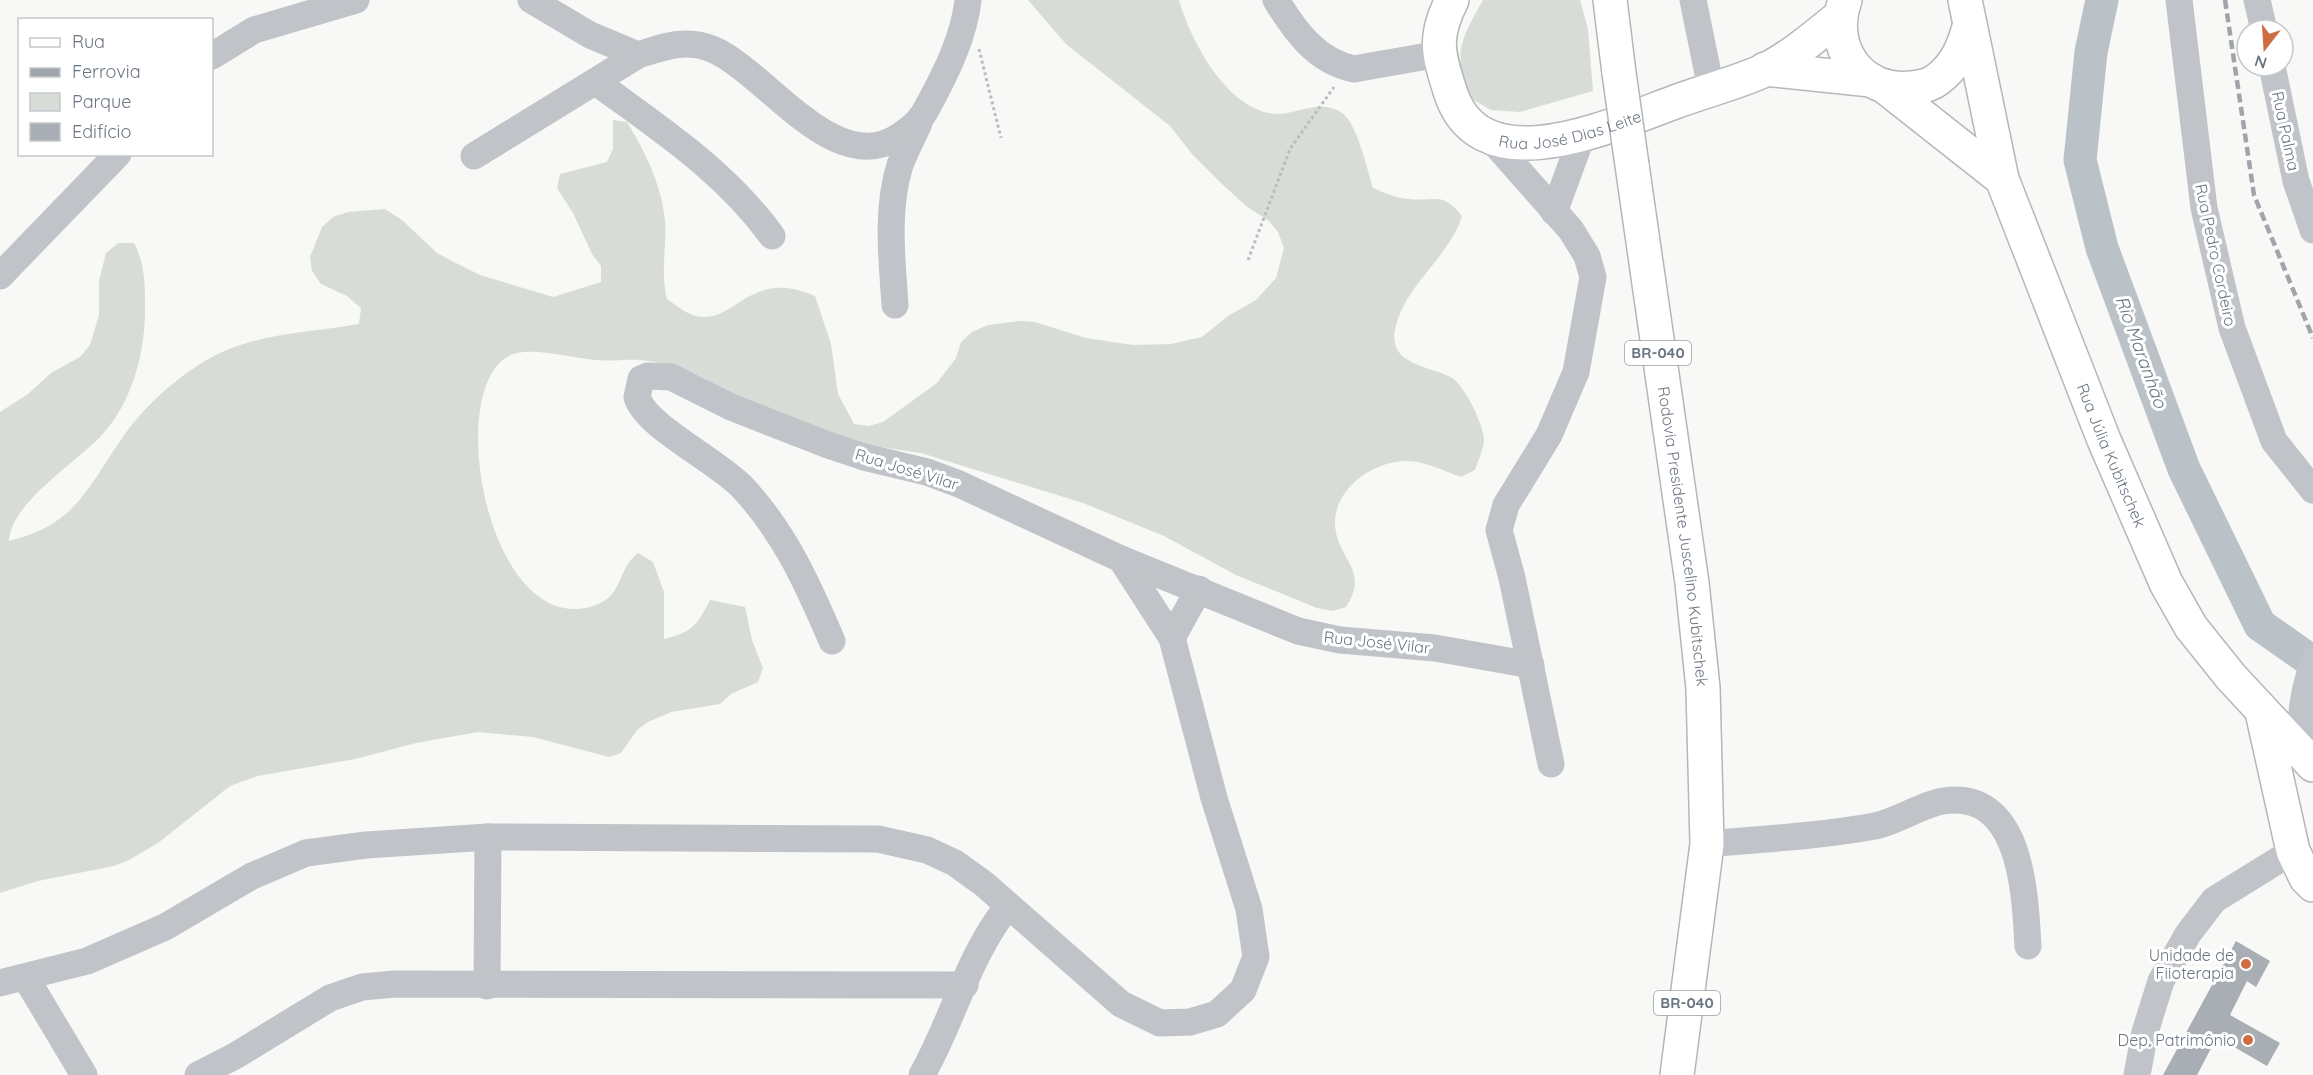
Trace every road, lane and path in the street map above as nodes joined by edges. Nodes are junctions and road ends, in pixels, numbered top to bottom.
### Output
1 (356, 0) edge
2 (531, 0) edge
3 (1276, 0) edge
4 (1452, 0) edge
5 (1610, 0) edge
6 (1693, 0) edge
7 (2179, 0) edge
8 (2257, 0) edge
9 (968, 7) edge
10 (1842, 9) edge
11 (1968, 12) edge
12 (2261, 18) edge
13 (1439, 54) junction
14 (213, 55) edge
15 (638, 55) junction
16 (1354, 69) junction
17 (1765, 69) junction
18 (2275, 78) edge
19 (596, 82) junction
20 (1878, 83) junction
21 (1711, 88) junction
22 (920, 122) junction
23 (1582, 136) junction
24 (1001, 138) dead end
25 (1490, 138) junction
26 (116, 156) edge
27 (474, 156) dead end
28 (2002, 179) junction
29 (2305, 185) edge
30 (1554, 212) junction
31 (2313, 230) edge
32 (772, 236) dead end
33 (1248, 260) dead end
34 (0, 276) edge
35 (895, 305) dead end
36 (2313, 490) edge
37 (1121, 559) junction
38 (1199, 589) junction
39 (1172, 638) junction
40 (832, 641) dead end
41 (2313, 661) edge
42 (1531, 665) junction
43 (2302, 699) junction
44 (2261, 707) junction
45 (1551, 764) dead end
46 (2313, 765) edge
47 (488, 837) junction
48 (1707, 844) junction
49 (2293, 851) junction
50 (2313, 885) edge
51 (1008, 906) junction
52 (2028, 946) dead end
53 (13, 980) edge
54 (965, 985) junction
55 (487, 986) junction
56 (242, 1066) edge
57 (84, 1075) edge
58 (198, 1075) edge
59 (922, 1075) edge
60 (1677, 1075) edge
61 (2137, 1075) edge

1 - 14 street
2 - 15 street
3 - 16 street
4 - 13 main road, Rua José Dias Leite
5 - 48 main road, Rodovia Presidente Juscelino Kubitschek / BR-040, bridge
6 - 21 street
7 - 36 street, Rua Pedro Cordeiro
8 - 12 street
9 - 22 street
9 - 24 path
10 - 17 main road, Rua José Dias Leite
10 - 20 main road
11 - 20 main road, Rua José Dias Leite
11 - 28 main road, Rua Júlia Kubitschek
13 - 16 street
13 - 25 main road, Rua José Dias Leite
15 - 19 street
15 - 22 street
16 - 33 path
17 - 20 main road, Rua José Dias Leite
17 - 21 main road, Rua José Dias Leite
18 - 29 street, Rua Palma
19 - 27 street
19 - 32 street
20 - 28 main road
21 - 23 main road, Rua José Dias Leite
22 - 35 street
23 - 25 main road, Rua José Dias Leite
23 - 30 street
25 - 30 street
26 - 34 street
28 - 44 main road, Rua Júlia Kubitschek
29 - 31 street, Rua Palma
30 - 42 street
37 - 38 street, Rua José Vilar
37 - 39 street
37 - 40 street, Rua José Vilar
38 - 39 street
38 - 42 street, Rua José Vilar
39 - 51 street
41 - 43 street
42 - 45 street
43 - 44 street
43 - 46 street
44 - 46 main road, Rua Júlia Kubitschek
44 - 49 main road
47 - 51 street
47 - 53 street
47 - 55 street
48 - 52 street
48 - 60 main road, Rodovia Presidente Juscelino Kubitschek / BR-040
49 - 50 main road
49 - 61 street
51 - 54 street
53 - 57 street
54 - 55 street
54 - 59 street
55 - 56 street
56 - 58 street

